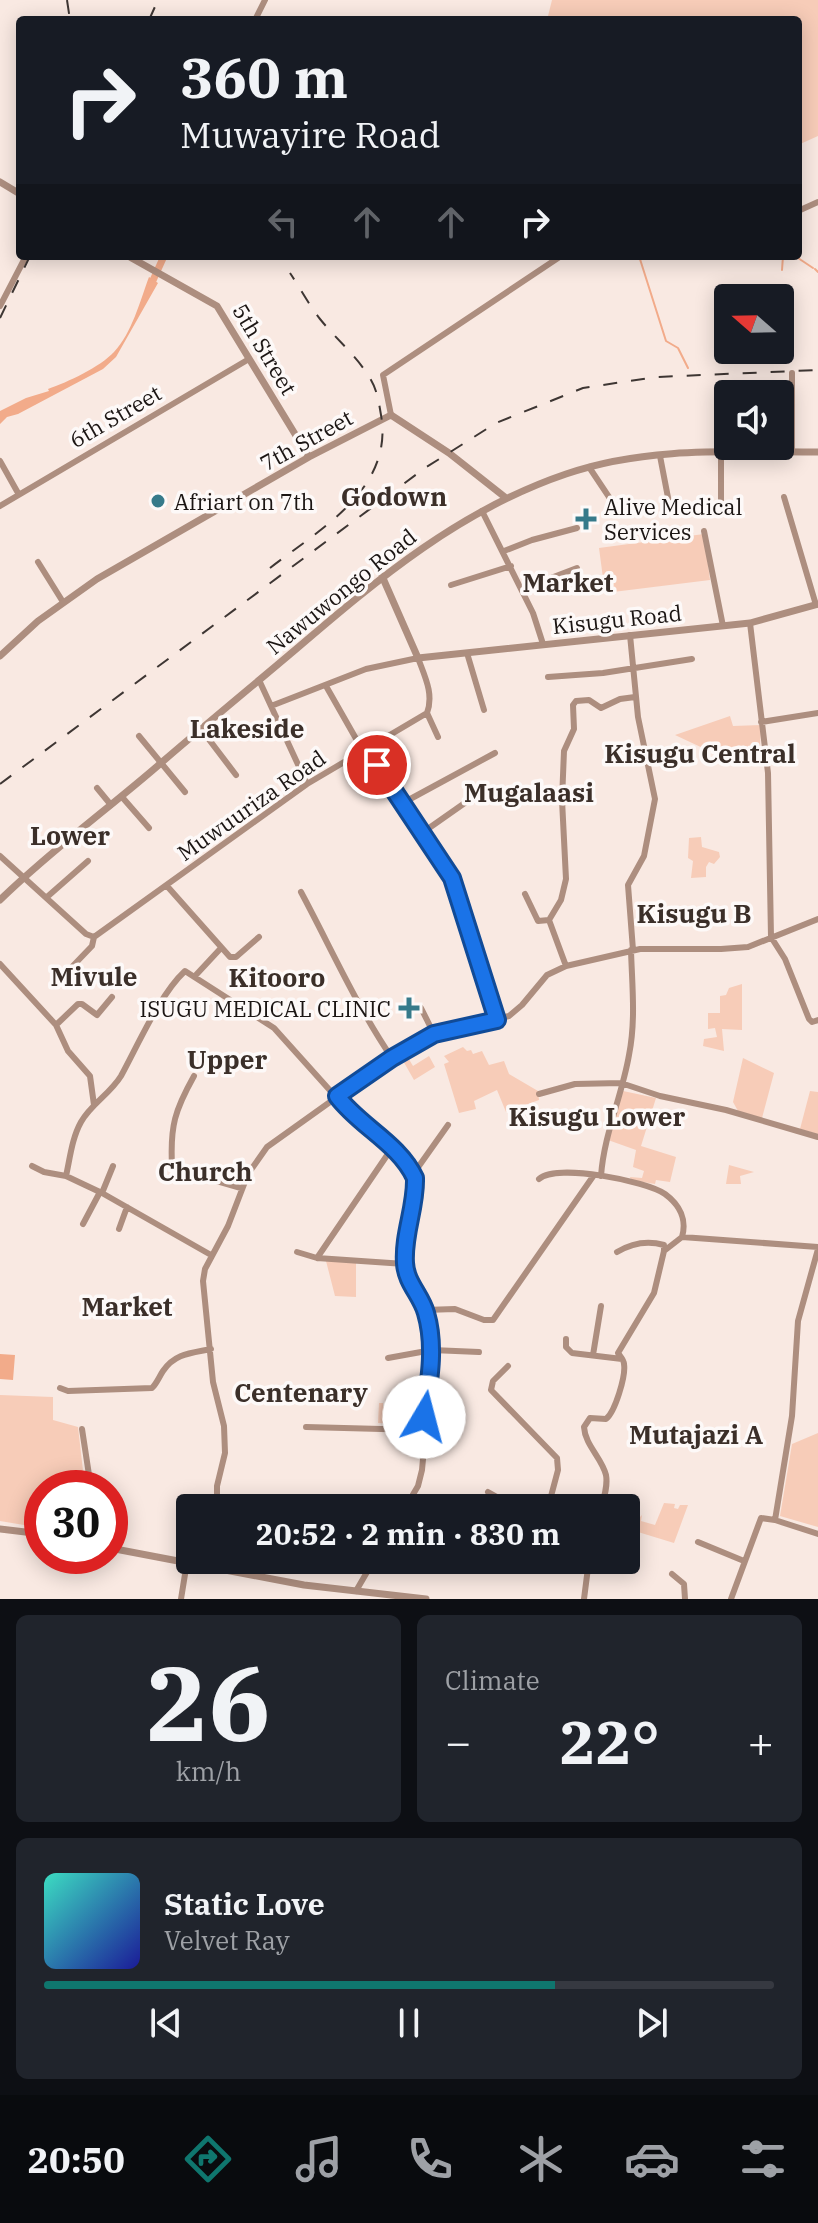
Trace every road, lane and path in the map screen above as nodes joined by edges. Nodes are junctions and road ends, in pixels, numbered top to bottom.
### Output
1 (24, 260) edge
2 (137, 260) edge
3 (555, 260) edge
4 (0, 306) edge
5 (249, 359) junction
6 (792, 373) dead end
7 (792, 380) edge
8 (391, 415) junction
9 (714, 452) edge
10 (794, 452) edge
11 (818, 452) edge
12 (660, 456) junction
13 (309, 457) junction
14 (721, 460) edge
15 (0, 461) edge
16 (589, 467) junction
17 (18, 493) junction
18 (784, 497) dead end
19 (506, 498) junction
20 (0, 506) edge
21 (482, 511) junction
22 (721, 511) dead end
23 (671, 513) dead end
24 (621, 515) dead end
25 (577, 528) dead end
26 (704, 531) dead end
27 (504, 551) junction
28 (38, 562) dead end
29 (511, 566) junction
30 (577, 568) dead end
31 (382, 576) junction
32 (451, 585) dead end
33 (522, 589) junction
34 (63, 602) junction
35 (817, 605) edge
36 (750, 623) junction
37 (723, 626) junction
38 (630, 635) junction
39 (543, 644) junction
40 (467, 653) junction
41 (0, 656) edge
42 (418, 658) junction
43 (692, 659) dead end
44 (633, 668) junction
45 (548, 677) dead end
46 (259, 680) junction
47 (326, 686) junction
48 (635, 697) junction
49 (271, 706) junction
50 (484, 710) dead end
51 (427, 713) junction
52 (818, 713) edge
53 (761, 722) junction
54 (201, 729) junction
55 (139, 736) dead end
56 (438, 737) dead end
57 (365, 750) junction
58 (495, 753) dead end
59 (160, 764) junction
60 (236, 775) dead end
61 (307, 784) junction
62 (97, 788) dead end
63 (185, 792) dead end
64 (122, 797) junction
65 (469, 800) dead end
66 (401, 804) junction
67 (111, 805) junction
68 (149, 828) dead end
69 (422, 833) junction
70 (0, 856) edge
71 (88, 861) dead end
72 (25, 876) junction
73 (167, 886) junction
74 (301, 892) dead end
75 (525, 894) dead end
76 (47, 897) junction
77 (0, 900) edge
78 (818, 919) edge
79 (549, 920) junction
80 (94, 937) junction
81 (259, 937) dead end
82 (771, 937) junction
83 (221, 948) junction
84 (632, 950) junction
85 (0, 964) edge
86 (566, 966) junction
87 (68, 971) dead end
88 (195, 976) junction
89 (112, 997) dead end
90 (421, 1008) dead end
91 (497, 1020) junction
92 (818, 1020) edge
93 (56, 1025) junction
94 (434, 1034) junction
95 (392, 1058) junction
96 (194, 1076) dead end
97 (621, 1083) junction
98 (539, 1094) dead end
99 (337, 1096) junction
100 (94, 1105) junction
101 (448, 1125) dead end
102 (818, 1137) edge
103 (392, 1148) junction
104 (32, 1166) dead end
105 (113, 1166) dead end
106 (414, 1173) junction
107 (598, 1175) junction
108 (66, 1176) junction
109 (539, 1179) dead end
110 (241, 1188) junction
111 (101, 1192) junction
112 (127, 1207) junction
113 (83, 1224) dead end
114 (119, 1229) dead end
115 (682, 1237) junction
116 (818, 1248) edge
117 (664, 1251) junction
118 (297, 1252) dead end
119 (617, 1252) dead end
120 (211, 1255) junction
121 (317, 1258) junction
122 (405, 1264) junction
123 (601, 1306) dead end
124 (425, 1310) junction
125 (566, 1339) dead end
126 (211, 1349) junction
127 (432, 1350) junction
128 (479, 1352) dead end
129 (593, 1355) junction
130 (388, 1358) dead end
131 (622, 1359) junction
132 (508, 1366) dead end
133 (60, 1388) dead end
134 (306, 1427) dead end
135 (82, 1429) dead end
136 (419, 1430) junction
137 (88, 1470) edge
138 (488, 1492) dead end
139 (217, 1494) edge
140 (413, 1494) edge
141 (492, 1494) edge
142 (552, 1494) edge
143 (604, 1494) edge
144 (775, 1520) junction
145 (0, 1529) edge
146 (24, 1532) edge
147 (818, 1534) edge
148 (698, 1542) dead end
149 (128, 1551) edge
150 (176, 1560) edge
151 (744, 1561) junction
152 (185, 1574) edge
153 (246, 1574) edge
154 (366, 1574) edge
155 (587, 1574) edge
156 (672, 1574) dead end
157 (356, 1591) junction
158 (181, 1599) edge
159 (426, 1599) edge
160 (584, 1599) edge
161 (685, 1599) edge
162 (731, 1599) edge

1 - 4 street
2 - 5 street, 5th Street
3 - 8 street
5 - 13 street, 5th Street
5 - 17 street, 6th Street
6 - 7 street
8 - 13 street, 7th Street
8 - 19 street
9 - 12 street, Nawuwongo Road
10 - 11 street, Nawuwongo Road
12 - 16 street, Nawuwongo Road
12 - 23 street
13 - 34 street, 7th Street
14 - 22 street
15 - 17 street
16 - 19 street, Nawuwongo Road
16 - 24 street
17 - 20 street, 6th Street
18 - 35 street
19 - 21 street, Nawuwongo Road
21 - 27 street
21 - 31 street, Nawuwongo Road
25 - 27 street
26 - 37 street
27 - 29 street
28 - 34 street
29 - 32 street
29 - 33 street
30 - 33 street
31 - 42 street
31 - 46 street, Nawuwongo Road
33 - 39 street
34 - 41 street, 7th Street
35 - 36 street, Kisugu Road
36 - 37 street, Kisugu Road
36 - 53 street
37 - 38 street, Kisugu Road
38 - 39 street, Kisugu Road
38 - 44 street
39 - 40 street, Kisugu Road
40 - 42 street, Kisugu Road
40 - 50 street
42 - 47 street
42 - 51 street
43 - 44 street
44 - 45 street
44 - 48 street
46 - 49 street
46 - 54 street, Nawuwongo Road
47 - 49 street
47 - 57 street
48 - 79 street
48 - 84 street
49 - 61 street
51 - 56 street
51 - 57 street, Muwuuriza Road
52 - 53 street
53 - 82 street
54 - 59 street, Nawuwongo Road
54 - 60 street
55 - 59 street
57 - 61 street, Muwuuriza Road
57 - 66 street
58 - 66 street
59 - 63 street
59 - 64 street, Nawuwongo Road
61 - 73 street, Muwuuriza Road
62 - 67 street
64 - 67 street, Nawuwongo Road
64 - 68 street
65 - 69 street
66 - 69 street
67 - 72 street, Nawuwongo Road
69 - 91 street
70 - 72 street
71 - 76 street
72 - 76 street
72 - 77 street, Nawuwongo Road
73 - 80 street, Muwuuriza Road
73 - 83 street
74 - 95 street
75 - 79 street
76 - 80 street
78 - 82 street
79 - 86 street
80 - 87 street, Muwuuriza Road
81 - 83 street
82 - 84 street
82 - 92 street
83 - 88 street
84 - 86 street
84 - 97 street
85 - 93 street
86 - 91 street
88 - 99 street
88 - 100 street
89 - 93 street
90 - 94 street
91 - 94 street
93 - 100 street
94 - 95 street
95 - 99 street
96 - 110 street
97 - 98 street
97 - 102 street
97 - 107 street
99 - 103 street
99 - 110 street
100 - 108 street
101 - 106 street
103 - 106 street
103 - 121 street
104 - 108 street
105 - 111 street
106 - 122 street
107 - 109 street
107 - 115 street
107 - 124 street
108 - 111 street
110 - 120 street
111 - 112 street
111 - 113 street
112 - 114 street
112 - 120 street
115 - 116 street
115 - 117 street
116 - 144 street
117 - 119 street
117 - 131 street
118 - 121 street
120 - 126 street
121 - 122 street
122 - 124 street
123 - 129 street
124 - 127 street
125 - 129 street
126 - 133 street
126 - 139 street
127 - 128 street
127 - 130 street
127 - 136 street
129 - 131 street
131 - 143 street
132 - 142 street
134 - 136 street
135 - 137 street
136 - 140 street
138 - 141 street
144 - 147 street
144 - 151 street
145 - 146 street
148 - 151 street
149 - 150 street
151 - 162 street
152 - 158 street
153 - 157 street
154 - 157 street
155 - 160 street
156 - 161 street
157 - 159 street

